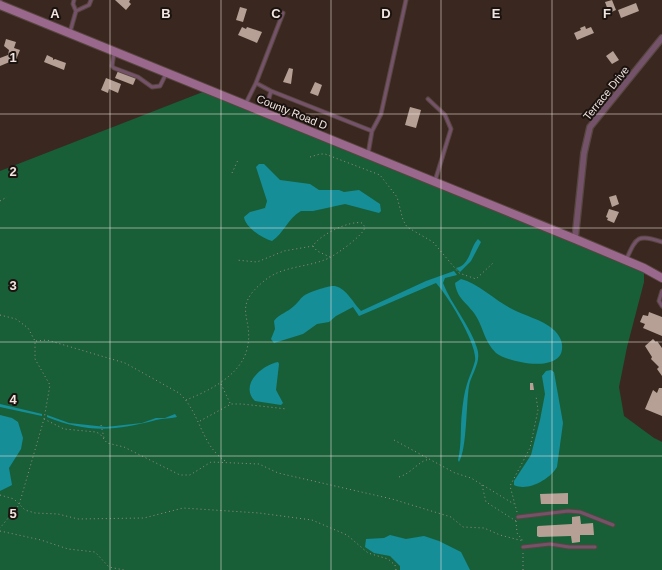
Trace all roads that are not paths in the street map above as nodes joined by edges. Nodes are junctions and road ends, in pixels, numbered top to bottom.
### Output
1 (74, 0) edge
2 (91, 0) edge
3 (406, 0) edge
4 (0, 6) edge
5 (76, 11) junction
6 (283, 13) dead end
7 (70, 34) junction
8 (662, 38) edge
9 (114, 52) junction
10 (166, 73) junction
11 (256, 83) junction
12 (271, 91) junction
13 (428, 99) dead end
14 (245, 105) junction
15 (265, 112) junction
16 (372, 131) junction
17 (367, 155) junction
18 (435, 183) junction
19 (575, 239) junction
20 (662, 242) edge
21 (626, 260) junction
22 (644, 268) junction
23 (662, 272) edge
24 (662, 278) edge
25 (662, 291) edge
26 (662, 306) edge
27 (518, 517) road end
28 (613, 525) dead end
29 (523, 547) road end
30 (595, 547) dead end

1 - 5 lane
2 - 5 lane
3 - 16 lane
4 - 7 main road, County Road D
5 - 7 lane
6 - 11 lane
7 - 9 main road, County Road D
8 - 19 street, Terrace Drive
9 - 10 main road, County Road D
9 - 10 lane
10 - 14 main road, County Road D
11 - 12 lane
11 - 14 lane
12 - 15 lane
12 - 16 lane
13 - 18 lane
14 - 15 main road, County Road D
15 - 17 main road, County Road D
16 - 17 lane
17 - 18 main road, County Road D
18 - 19 main road, County Road D
19 - 21 main road, County Road D
20 - 21 lane
21 - 22 main road, County Road D
22 - 23 main road
22 - 24 main road
25 - 26 lane
27 - 28 lane
29 - 30 lane

